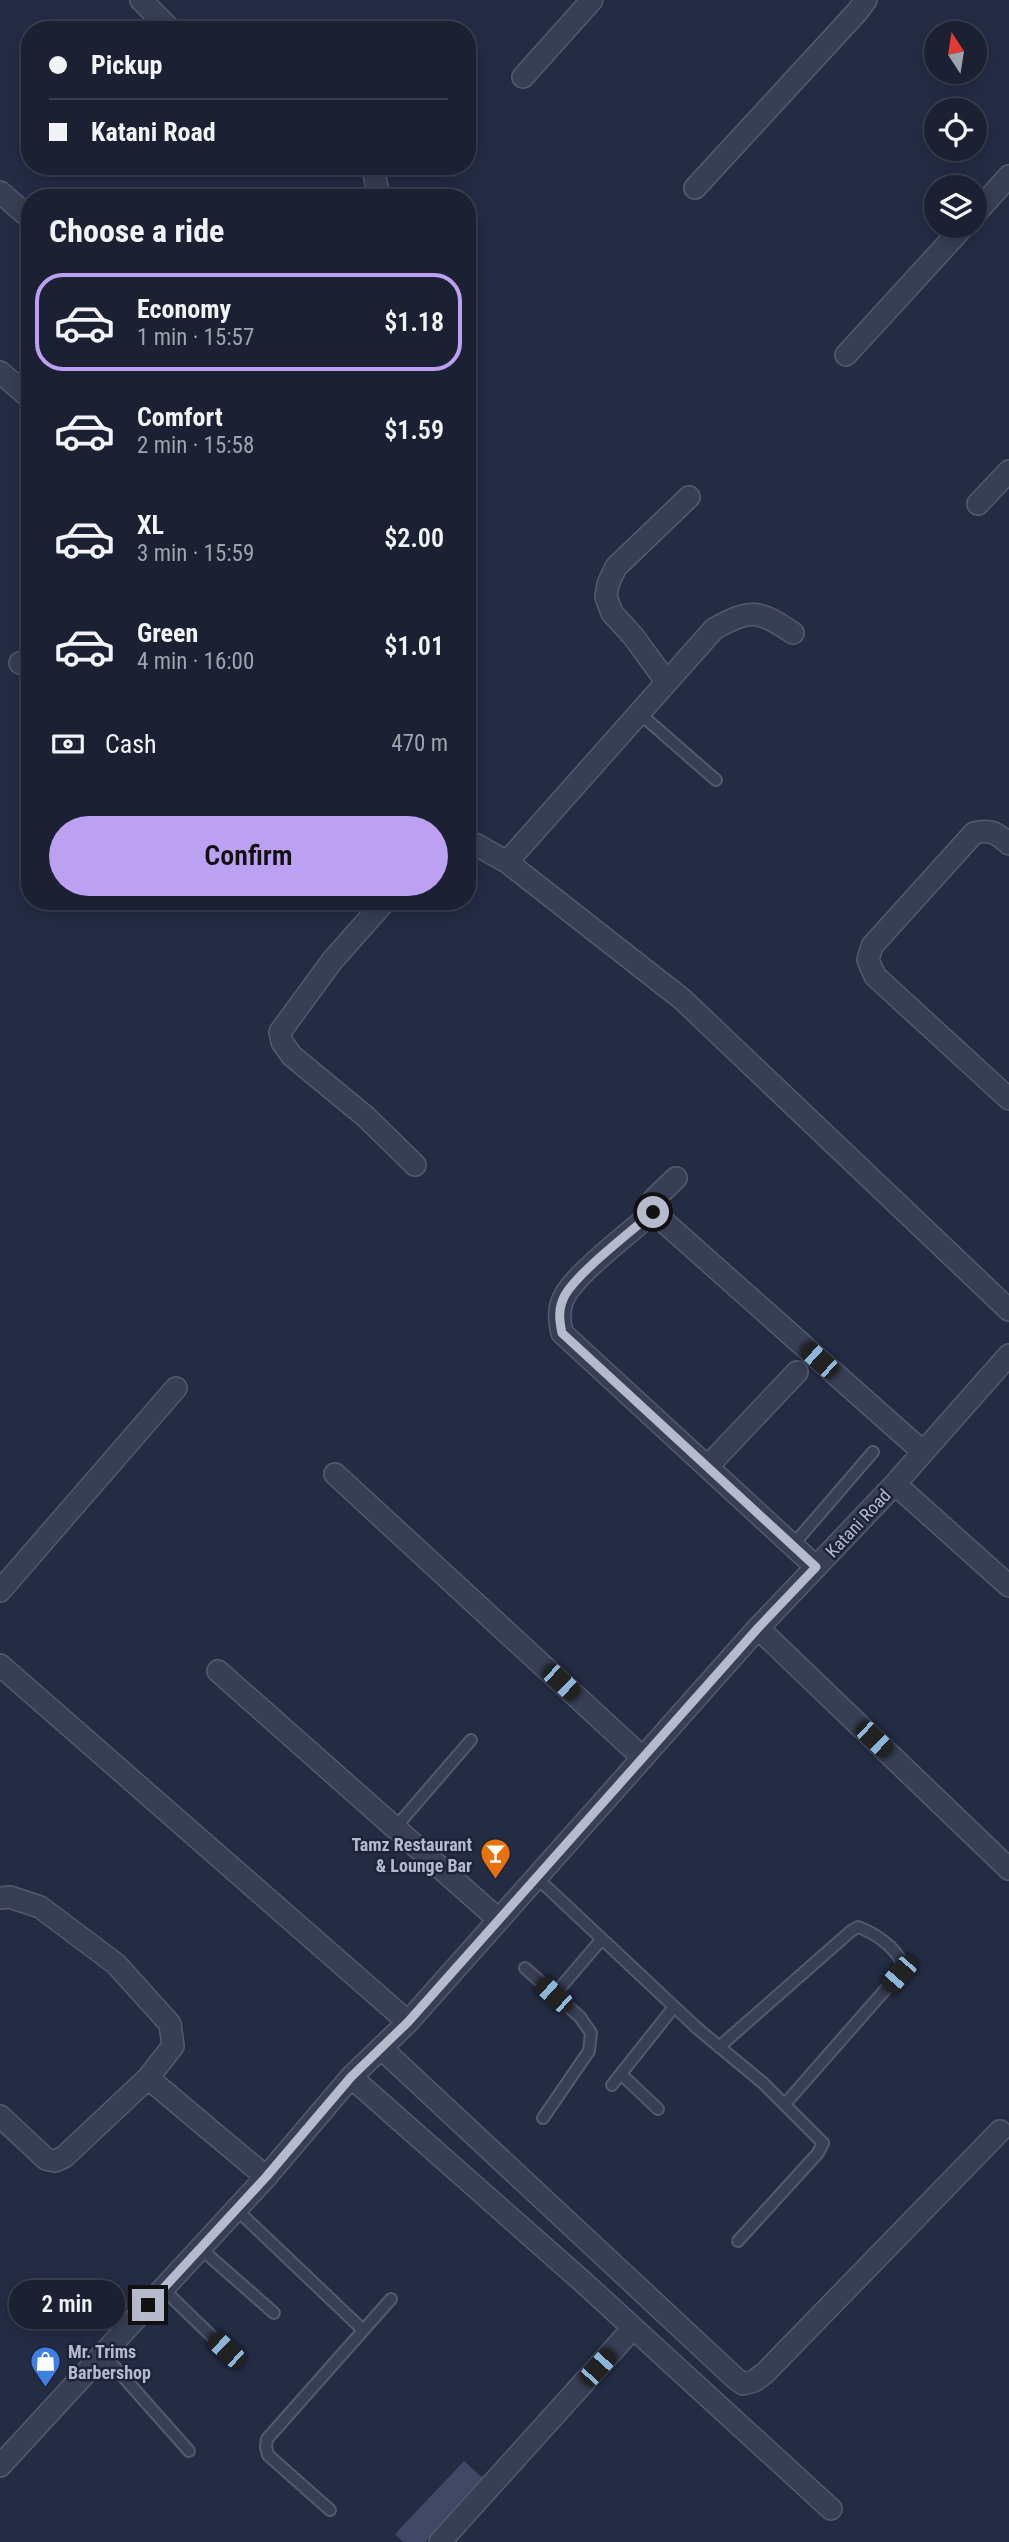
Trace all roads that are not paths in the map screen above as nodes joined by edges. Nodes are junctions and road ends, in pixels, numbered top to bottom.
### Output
1 (141, 0) edge
2 (592, 0) edge
3 (866, 0) edge
4 (163, 21) edge
5 (523, 77) dead end
6 (1009, 176) edge
7 (695, 188) dead end
8 (0, 192) edge
9 (987, 201) edge
10 (21, 210) edge
11 (953, 238) edge
12 (846, 355) dead end
13 (0, 372) edge
14 (21, 390) edge
15 (1009, 471) edge
16 (689, 497) dead end
17 (978, 504) dead end
18 (793, 633) dead end
19 (666, 681) junction
20 (638, 712) junction
21 (716, 780) dead end
22 (476, 845) edge
23 (1009, 845) edge
24 (507, 862) junction
25 (377, 910) edge
26 (1009, 1099) edge
27 (415, 1165) dead end
28 (676, 1178) dead end
29 (653, 1212) junction
30 (1009, 1310) edge
31 (1005, 1367) edge
32 (797, 1373) dead end
33 (176, 1388) dead end
34 (873, 1452) dead end
35 (923, 1452) junction
36 (708, 1466) junction
37 (335, 1474) dead end
38 (895, 1483) junction
39 (793, 1545) junction
40 (816, 1567) junction
41 (1009, 1586) edge
42 (0, 1591) edge
43 (758, 1628) junction
44 (0, 1665) edge
45 (218, 1671) dead end
46 (471, 1740) dead end
47 (643, 1758) junction
48 (395, 1828) junction
49 (1009, 1869) edge
50 (536, 1877) junction
51 (0, 1898) edge
52 (498, 1919) junction
53 (602, 1939) junction
54 (525, 1968) dead end
55 (554, 1995) junction
56 (674, 2007) junction
57 (408, 2022) junction
58 (719, 2047) junction
59 (381, 2048) junction
60 (621, 2074) junction
61 (351, 2077) junction
62 (148, 2078) junction
63 (612, 2085) dead end
64 (785, 2104) junction
65 (658, 2109) dead end
66 (0, 2116) edge
67 (543, 2118) dead end
68 (1000, 2131) dead end
69 (266, 2177) junction
70 (236, 2210) junction
71 (738, 2241) dead end
72 (200, 2248) junction
73 (163, 2289) junction
74 (391, 2299) dead end
75 (274, 2313) dead end
76 (633, 2328) junction
77 (362, 2329) junction
78 (226, 2350) dead end
79 (103, 2354) junction
80 (189, 2451) dead end
81 (1, 2464) edge
82 (831, 2509) dead end
83 (330, 2510) dead end
84 (440, 2542) edge

1 - 4 street
2 - 5 street
3 - 7 street
6 - 9 street
8 - 10 street
11 - 12 street
13 - 14 street
15 - 17 street
16 - 19 street
18 - 19 street
19 - 20 street
20 - 21 lane
20 - 24 street
22 - 24 street
23 - 26 street
24 - 30 street
25 - 27 street
28 - 29 street
29 - 35 street
29 - 36 street
31 - 35 street, Katani Road
32 - 36 street
33 - 42 street
34 - 39 lane
35 - 38 street, Katani Road
36 - 39 street
37 - 47 street
38 - 40 street, Katani Road
38 - 41 street
39 - 40 street
40 - 43 street, Katani Road
43 - 47 street, Katani Road
43 - 49 street
44 - 57 street
45 - 48 street
46 - 48 lane
47 - 50 street, Katani Road
48 - 52 street
50 - 52 street, Katani Road
50 - 53 lane
51 - 62 street
52 - 57 street, Katani Road
53 - 55 lane
53 - 56 lane
54 - 55 lane
55 - 67 lane
56 - 58 lane
56 - 60 lane
57 - 59 street, Katani Road
58 - 64 lane
58 - 64 lane
59 - 61 street, Katani Road
59 - 68 street
60 - 63 lane
60 - 65 lane
61 - 69 street, Katani Road
61 - 76 street
62 - 66 street
62 - 69 street
64 - 71 lane
69 - 70 street, Katani Road
70 - 72 street, Katani Road
70 - 77 lane
72 - 73 street, Katani Road
72 - 75 lane
73 - 78 lane
73 - 79 street, Katani Road
74 - 77 lane
76 - 82 street
76 - 84 street
77 - 83 lane
79 - 80 lane
79 - 81 street, Katani Road

